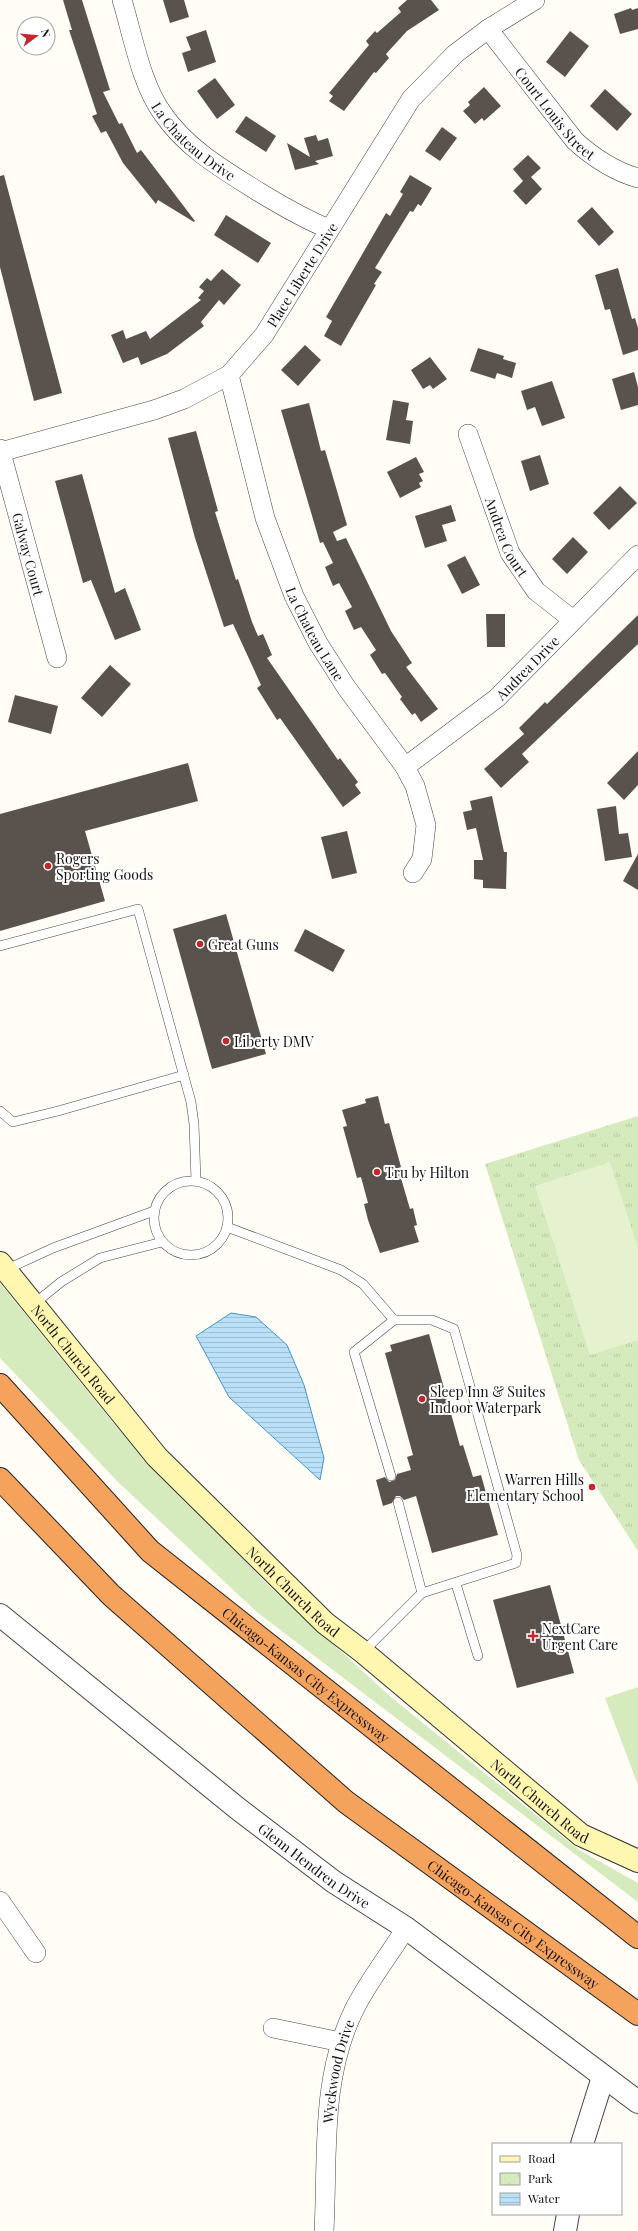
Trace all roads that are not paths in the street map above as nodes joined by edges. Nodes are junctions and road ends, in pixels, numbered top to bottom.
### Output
1 (122, 0) edge
2 (535, 0) edge
3 (488, 29) junction
4 (638, 178) edge
5 (329, 230) junction
6 (229, 375) junction
7 (468, 434) dead end
8 (0, 451) edge
9 (638, 555) edge
10 (573, 620) junction
11 (57, 658) dead end
12 (405, 767) junction
13 (413, 873) dead end
14 (0, 946) edge
15 (184, 1075) junction
16 (0, 1111) edge
17 (196, 1181) junction
18 (154, 1211) junction
19 (227, 1227) junction
20 (162, 1242) junction
21 (3, 1267) edge
22 (34, 1304) junction
23 (394, 1320) junction
24 (0, 1384) edge
25 (391, 1476) dead end
26 (0, 1479) edge
27 (398, 1502) dead end
28 (456, 1584) junction
29 (422, 1594) junction
30 (0, 1615) edge
31 (364, 1652) junction
32 (478, 1656) dead end
33 (638, 1861) edge
34 (0, 1901) edge
35 (406, 1928) junction
36 (638, 1937) edge
37 (36, 1953) dead end
38 (638, 2014) edge
39 (272, 2028) dead end
40 (341, 2042) junction
41 (603, 2077) junction
42 (638, 2102) edge
43 (582, 2143) edge
44 (568, 2215) edge
45 (324, 2231) edge
46 (565, 2231) edge

1 - 5 street, La Chateau Drive
2 - 3 street, Place Liberte Drive
3 - 4 street, Court Louis Street
3 - 5 street, Place Liberte Drive
5 - 6 street, Place Liberte Drive
6 - 8 street, Place Liberte Drive
6 - 12 street, La Chateau Lane
7 - 10 street, Andrea Court
8 - 11 street, Galway Court
9 - 10 street, Andrea Drive
10 - 12 street, Andrea Drive
12 - 13 street, La Chateau Lane
14 - 15 lane
15 - 16 lane
15 - 17 lane
17 - 18 lane
17 - 19 lane
18 - 20 lane
18 - 21 lane
19 - 20 lane
19 - 23 lane
20 - 22 lane
21 - 22 main road, North Church Road
22 - 31 main road, North Church Road
23 - 25 lane
23 - 28 lane
24 - 36 highway, Chicago-Kansas City Expressway
26 - 38 highway, Chicago-Kansas City Expressway
27 - 29 lane
28 - 29 lane
28 - 32 lane
29 - 31 lane
30 - 35 street, Glenn Hendren Drive
31 - 33 main road, North Church Road
34 - 37 street
35 - 40 street, Wyckwood Drive
35 - 41 street, Glenn Hendren Drive
39 - 40 street
40 - 45 street, Wyckwood Drive
41 - 42 street, Glenn Hendren Drive
41 - 43 street
44 - 46 street

